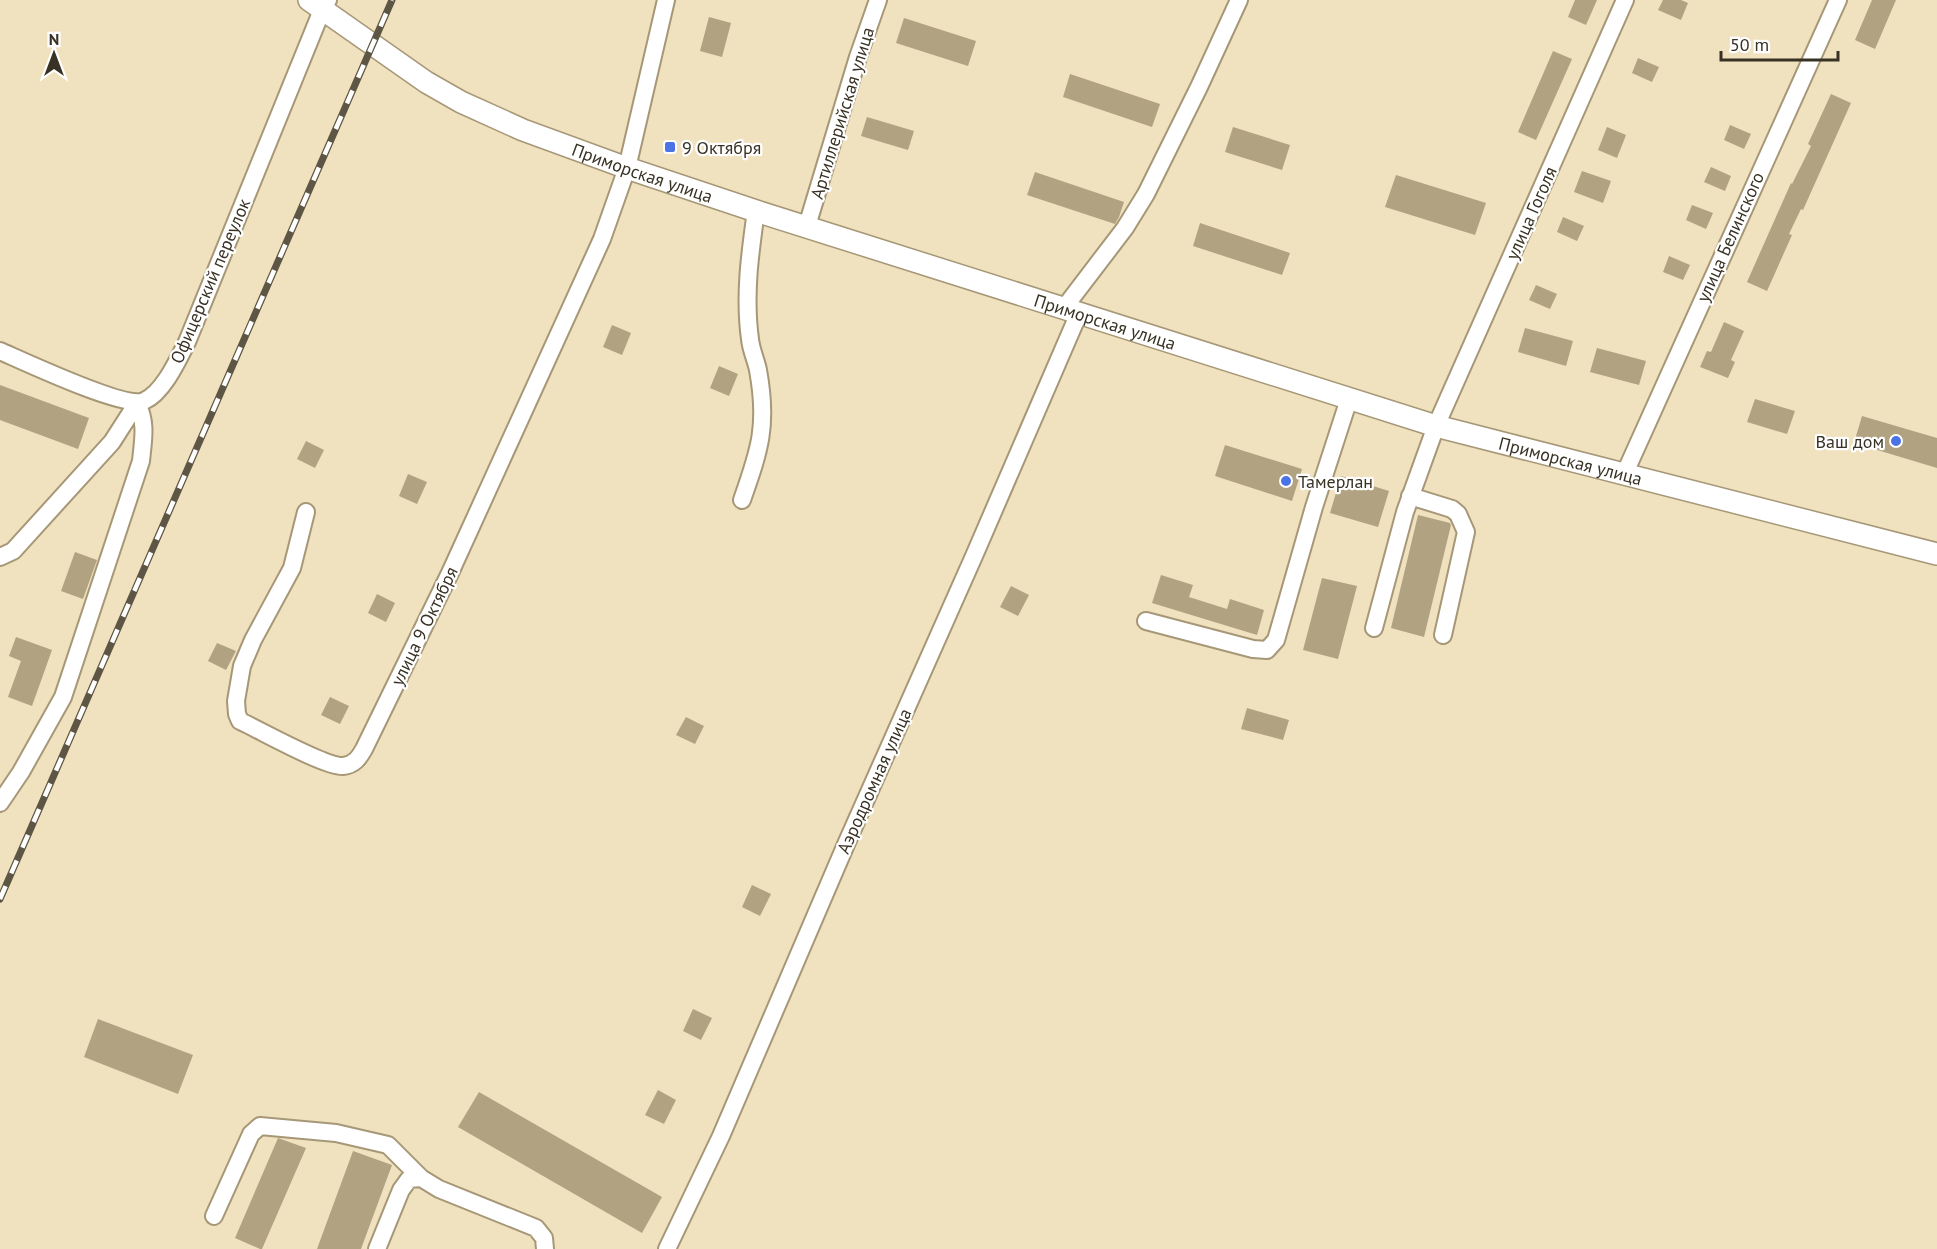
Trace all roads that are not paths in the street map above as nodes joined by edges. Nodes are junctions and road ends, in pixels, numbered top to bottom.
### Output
1 (666, 0) edge
2 (878, 0) edge
3 (1239, 0) edge
4 (1625, 0) edge
5 (1838, 0) edge
6 (320, 3) edge
7 (627, 168) junction
8 (756, 211) junction
9 (807, 226) junction
10 (1072, 310) junction
11 (0, 351) edge
12 (1349, 399) junction
13 (137, 403) junction
14 (1436, 426) junction
15 (1624, 475) junction
16 (1410, 496) junction
17 (742, 500) dead end
18 (306, 512) dead end
19 (1937, 554) edge
20 (0, 557) edge
21 (1146, 621) dead end
22 (1374, 628) dead end
23 (1443, 634) dead end
24 (0, 803) edge
25 (421, 1178) junction
26 (214, 1216) dead end
27 (377, 1249) edge
28 (545, 1249) edge
29 (667, 1249) edge

1 - 7 street
2 - 9 street, Артиллерийская улица
3 - 10 street, Аэродромная улица
4 - 14 street, улица Гоголя
5 - 15 street, улица Белинского
6 - 7 main road, Приморская улица
6 - 13 street, Офицерский переулок
7 - 8 main road, Приморская улица
7 - 18 street, улица 9 Октября
8 - 9 main road, Приморская улица
8 - 17 street
9 - 10 main road, Приморская улица
10 - 12 main road, Приморская улица
10 - 29 street, Аэродромная улица
11 - 13 street
12 - 14 main road, Приморская улица
12 - 21 street
13 - 20 street
13 - 24 street
14 - 15 main road, Приморская улица
14 - 16 street, улица Гоголя
15 - 19 main road, Приморская улица
16 - 22 street, улица Гоголя
16 - 23 street
25 - 26 street
25 - 27 street
25 - 28 street

